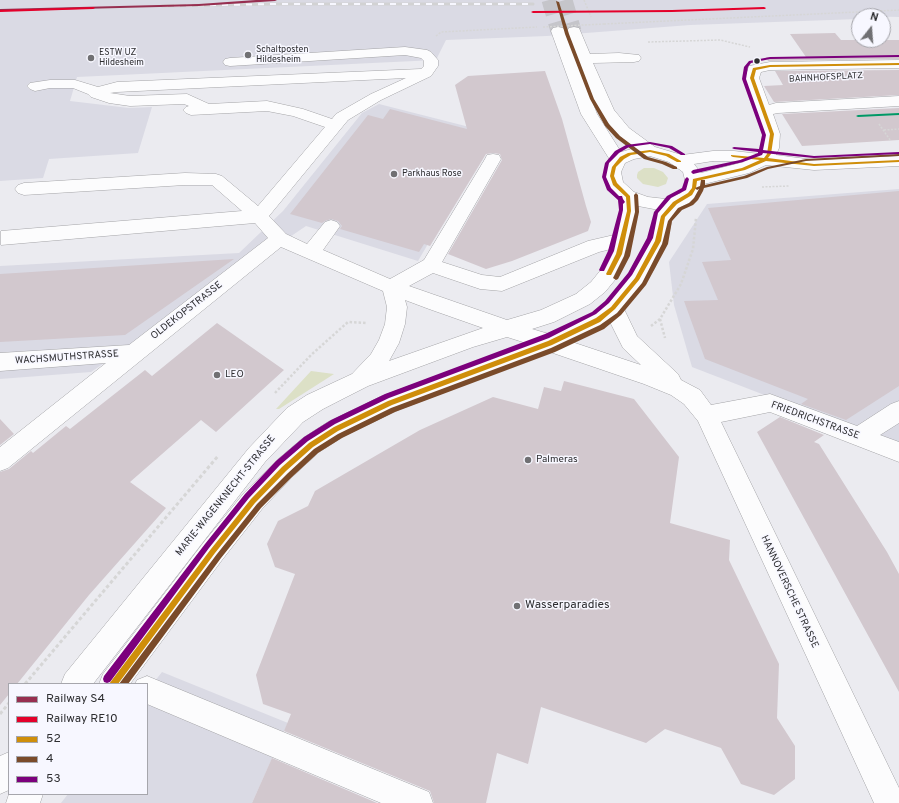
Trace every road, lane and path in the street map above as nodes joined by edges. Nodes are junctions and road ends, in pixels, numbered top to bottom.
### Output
1 (899, 10) edge
2 (558, 31) tunnel mouth
3 (574, 31) tunnel mouth
4 (646, 42) dead end
5 (753, 48) dead end
6 (585, 58) junction
7 (634, 58) dead end
8 (230, 62) dead end
9 (899, 64) edge
10 (428, 66) junction
11 (899, 75) edge
12 (802, 80) dead end
13 (35, 86) dead end
14 (97, 92) junction
15 (899, 101) edge
16 (206, 109) junction
17 (157, 112) dead end
18 (764, 112) junction
19 (899, 114) edge
20 (335, 125) junction
21 (899, 129) edge
22 (883, 130) dead end
23 (771, 131) junction
24 (899, 147) edge
25 (650, 152) junction
26 (493, 159) dead end
27 (618, 160) junction
28 (765, 160) junction
29 (680, 161) junction
30 (899, 161) edge
31 (694, 180) junction
32 (24, 189) dead end
33 (628, 196) junction
34 (675, 203) junction
35 (696, 213) dead end
36 (259, 216) junction
37 (332, 226) dead end
38 (1, 238) edge
39 (279, 239) junction
40 (622, 240) junction
41 (310, 252) junction
42 (431, 265) junction
43 (391, 287) junction
44 (613, 308) junction
45 (462, 313) junction
46 (547, 316) junction
47 (508, 329) junction
48 (467, 342) junction
49 (630, 342) junction
50 (550, 343) junction
51 (134, 353) junction
52 (0, 362) edge
53 (461, 377) junction
54 (360, 380) junction
55 (679, 389) junction
56 (899, 411) edge
57 (706, 415) junction
58 (858, 437) junction
59 (899, 452) edge
60 (0, 461) edge
61 (130, 615) junction
62 (121, 682) edge
63 (76, 683) edge
64 (148, 690) edge
65 (8, 704) edge
66 (0, 714) edge
67 (8, 768) edge
68 (0, 779) edge
69 (27, 795) edge
70 (21, 803) edge
71 (418, 803) edge
72 (890, 803) edge

1 - 10 path, bridge
2 - 27 street
3 - 6 street
4 - 5 path
6 - 7 street
6 - 25 street
8 - 10 street
9 - 18 street, BAHNHOFSPLATZ
10 - 14 street
10 - 20 street
11 - 12 street, BAHNHOFSPLATZ
13 - 14 street
14 - 16 street
15 - 18 street
16 - 17 street
16 - 20 street
18 - 23 street, BAHNHOFSPLATZ
19 - 23 street
20 - 36 street
21 - 22 path
23 - 28 street, BAHNHOFSPLATZ
24 - 28 street
25 - 27 street
25 - 29 street
26 - 42 street
27 - 33 street
28 - 29 street
28 - 30 street
28 - 31 street
29 - 31 street
31 - 34 street
32 - 36 street
33 - 34 street
33 - 40 street
34 - 44 street
35 - 49 path
36 - 38 street
36 - 39 street
37 - 41 street
39 - 41 street
39 - 51 street, OLDEKOPSTRASSE
40 - 42 street
40 - 46 street
41 - 43 street
42 - 43 street
43 - 45 street
43 - 54 street
44 - 49 street, HANNOVERSCHE STRASSE
44 - 50 street
45 - 47 street
45 - 48 street
46 - 47 street
46 - 50 street
47 - 48 street, MARIE-WAGENKNECHT-STRASSE
47 - 50 street, HANNOVERSCHE STRASSE
48 - 53 street
48 - 54 street, MARIE-WAGENKNECHT-STRASSE
49 - 55 street, HANNOVERSCHE STRASSE
50 - 53 street
50 - 55 street, HANNOVERSCHE STRASSE
51 - 52 street, WACHSMUTHSTRASSE
51 - 60 street, OLDEKOPSTRASSE
53 - 62 street
54 - 61 street, MARIE-WAGENKNECHT-STRASSE
55 - 57 street, HANNOVERSCHE STRASSE
56 - 58 street
57 - 58 street, FRIEDRICHSTRASSE
57 - 72 street, HANNOVERSCHE STRASSE
58 - 59 street, FRIEDRICHSTRASSE
61 - 62 street
61 - 63 street, MARIE-WAGENKNECHT-STRASSE
64 - 71 street
65 - 66 path
67 - 68 street
69 - 70 street

